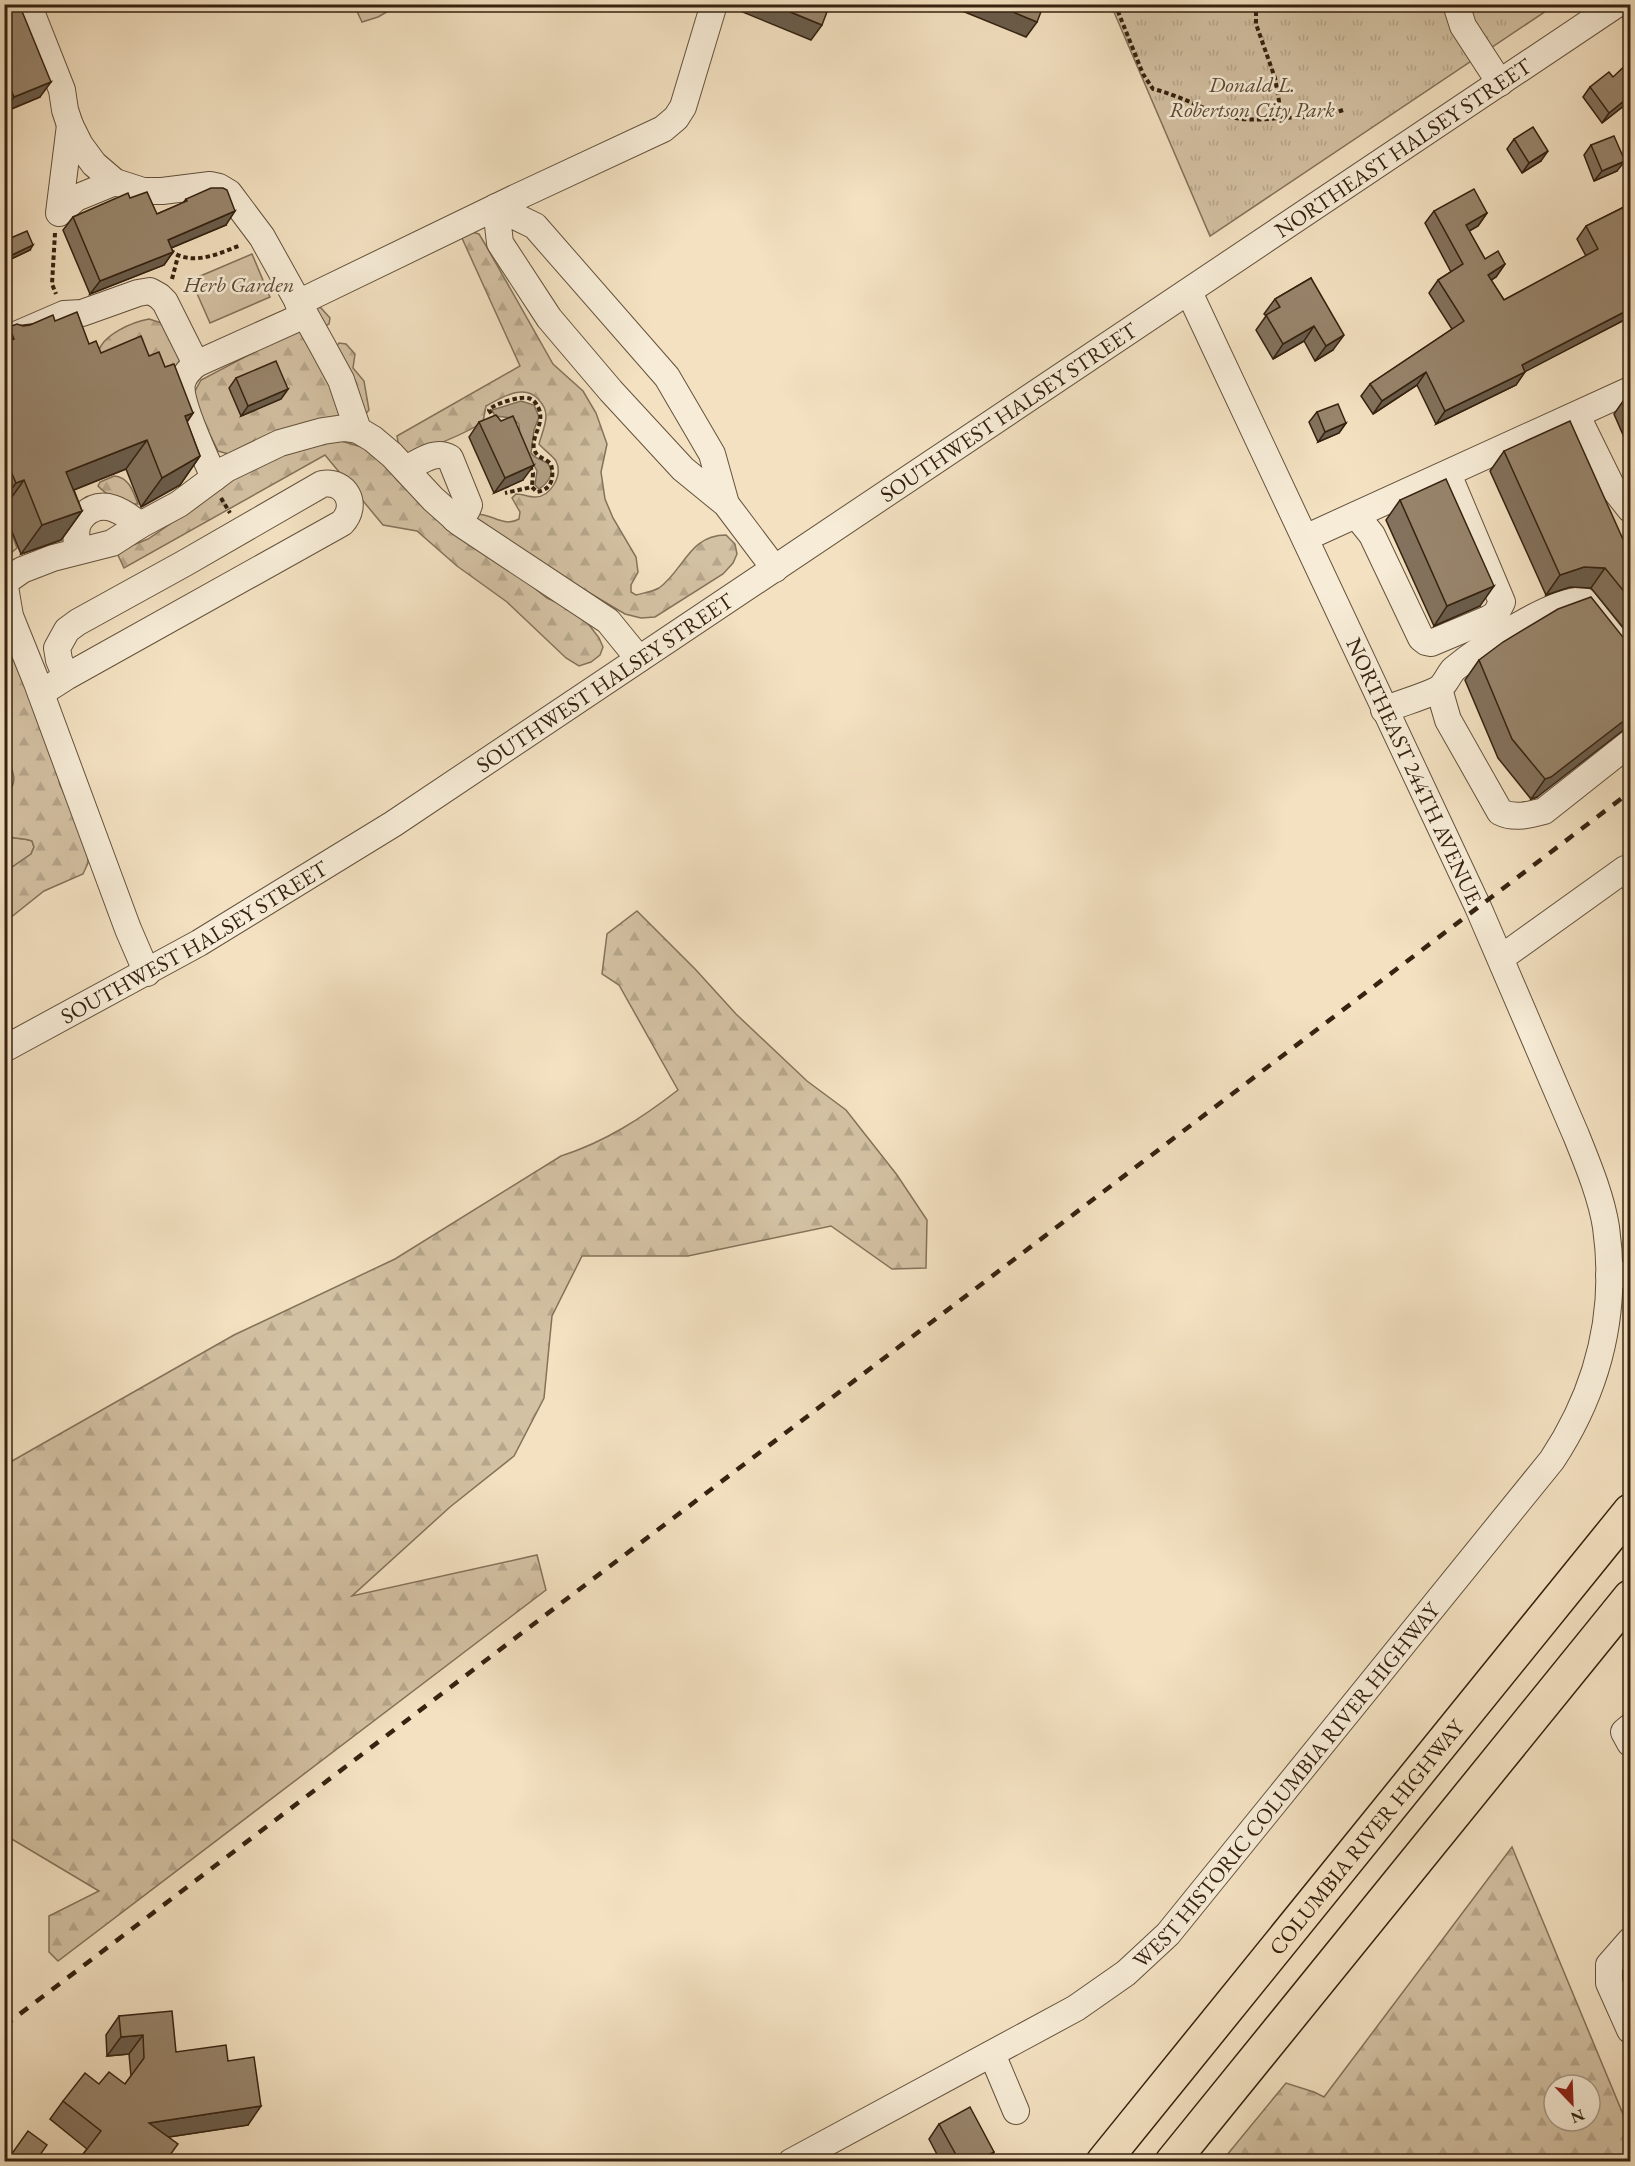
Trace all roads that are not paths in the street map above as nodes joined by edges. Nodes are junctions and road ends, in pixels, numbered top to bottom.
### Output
1 (28, 4) edge
2 (714, 4) edge
3 (1456, 4) edge
4 (1617, 4) edge
5 (1500, 83) junction
6 (70, 125) junction
7 (115, 182) junction
8 (496, 207) junction
9 (1189, 292) junction
10 (302, 309) junction
11 (4, 340) edge
12 (196, 364) junction
13 (1630, 390) edge
14 (1577, 416) junction
15 (358, 430) junction
16 (406, 469) junction
17 (1448, 474) junction
18 (214, 478) junction
19 (726, 504) junction
20 (1630, 510) edge
21 (1356, 515) junction
22 (455, 519) junction
23 (140, 525) junction
24 (1305, 538) junction
25 (78, 551) junction
26 (776, 569) junction
27 (5, 581) edge
28 (639, 659) junction
29 (1630, 659) edge
30 (66, 677) junction
31 (1439, 689) junction
32 (41, 693) junction
33 (1384, 710) junction
34 (1630, 743) edge
35 (1628, 871) edge
36 (1501, 958) junction
37 (147, 973) junction
38 (4, 1049) edge
39 (1616, 1271) edge
40 (1630, 1511) edge
41 (1630, 1597) edge
42 (1630, 1727) edge
43 (1630, 1743) edge
44 (1630, 1941) edge
45 (1630, 2030) edge
46 (992, 2054) junction
47 (1016, 2111) dead end
48 (792, 2162) edge
49 (1103, 2162) edge
50 (1172, 2162) edge

1 - 6 street
2 - 8 street
3 - 5 street
4 - 5 street, NORTHEAST HALSEY STREET
5 - 9 street, NORTHEAST HALSEY STREET
6 - 7 street
6 - 7 street
7 - 10 street
8 - 10 street
8 - 19 street
8 - 19 street
9 - 24 street, NORTHEAST 244TH AVENUE
9 - 26 street, SOUTHWEST HALSEY STREET
10 - 12 street
10 - 15 street
11 - 12 street
12 - 18 street
13 - 14 street
14 - 17 street
14 - 20 street
15 - 16 street
15 - 18 street
16 - 22 street
16 - 22 street
17 - 21 street
17 - 21 street
18 - 23 street
19 - 26 street
21 - 24 street
22 - 28 street
23 - 25 street
23 - 25 street
24 - 33 street, NORTHEAST 244TH AVENUE
25 - 27 street
26 - 28 street, SOUTHWEST HALSEY STREET
27 - 32 street
28 - 37 street, SOUTHWEST HALSEY STREET
29 - 31 street
30 - 30 street
30 - 32 street
31 - 33 street
31 - 34 street
32 - 37 street
33 - 36 street, NORTHEAST 244TH AVENUE
35 - 36 street
36 - 39 street, NORTHEAST 244TH AVENUE
37 - 38 street, SOUTHWEST HALSEY STREET
39 - 46 street, WEST HISTORIC COLUMBIA RIVER HIGHWAY
40 - 49 highway, COLUMBIA RIVER HIGHWAY
41 - 50 highway
42 - 43 street
44 - 45 street
46 - 47 street
46 - 48 street, WEST HISTORIC COLUMBIA RIVER HIGHWAY

